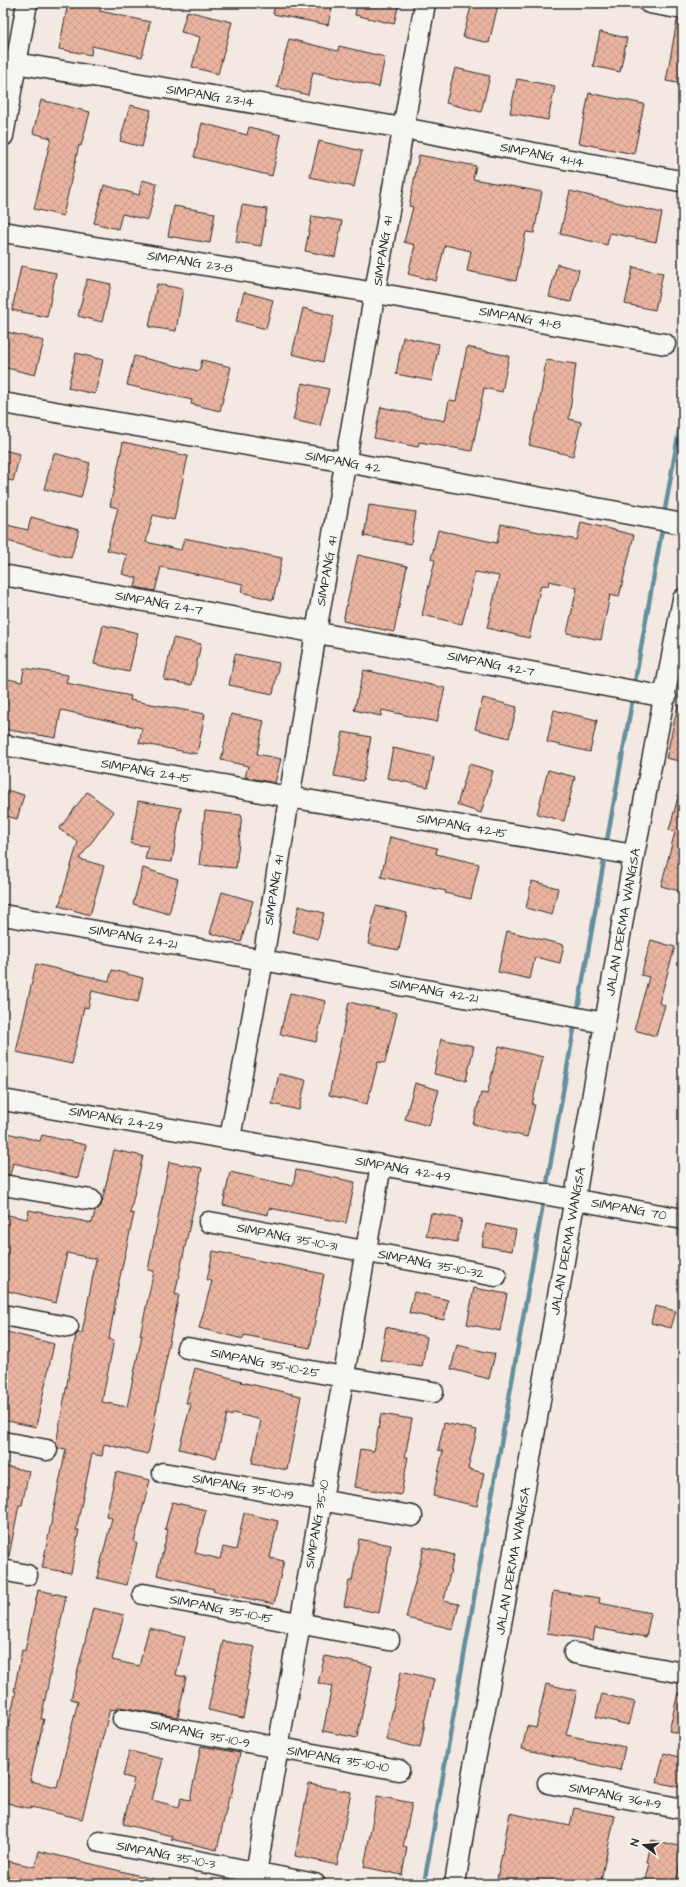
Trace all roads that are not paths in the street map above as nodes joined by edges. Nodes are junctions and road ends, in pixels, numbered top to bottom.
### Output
1 (27, 3) edge
2 (425, 3) edge
3 (649, 3) edge
4 (683, 9) edge
5 (10, 62) edge
6 (403, 128) junction
7 (3, 136) edge
8 (680, 181) dead end
9 (3, 232) edge
10 (376, 293) junction
11 (664, 344) dead end
12 (3, 403) edge
13 (346, 462) junction
14 (679, 524) edge
15 (3, 575) edge
16 (683, 599) edge
17 (316, 632) junction
18 (666, 697) junction
19 (3, 745) edge
20 (289, 797) junction
21 (634, 855) junction
22 (3, 915) edge
23 (263, 960) junction
24 (597, 1022) junction
25 (3, 1100) edge
26 (230, 1138) junction
27 (381, 1165) junction
28 (3, 1185) edge
29 (568, 1198) junction
30 (91, 1200) dead end
31 (683, 1219) edge
32 (209, 1222) dead end
33 (366, 1252) junction
34 (496, 1276) dead end
35 (3, 1314) edge
36 (68, 1327) dead end
37 (187, 1348) dead end
38 (343, 1378) junction
39 (434, 1392) dead end
40 (3, 1442) edge
41 (47, 1450) dead end
42 (164, 1473) dead end
43 (322, 1501) junction
44 (412, 1516) dead end
45 (3, 1570) edge
46 (27, 1575) dead end
47 (143, 1594) dead end
48 (299, 1624) junction
49 (389, 1640) dead end
50 (574, 1653) dead end
51 (683, 1673) edge
52 (123, 1719) dead end
53 (278, 1748) junction
54 (399, 1770) dead end
55 (548, 1783) dead end
56 (683, 1809) edge
57 (100, 1842) dead end
58 (255, 1878) edge
59 (315, 1884) edge
60 (455, 1884) edge

1 - 5 street
2 - 6 street, SIMPANG 41
3 - 4 street
5 - 6 street, SIMPANG 23-14
5 - 7 street
6 - 8 street, SIMPANG 41-14
6 - 10 street, SIMPANG 41
9 - 10 street, SIMPANG 23-8
10 - 11 street, SIMPANG 41-8
10 - 13 street, SIMPANG 41
12 - 13 street, SIMPANG 42
13 - 14 street, SIMPANG 42
13 - 17 street, SIMPANG 41
15 - 17 street, SIMPANG 24-7
16 - 18 street, JALAN DERMA WANGSA
17 - 18 street, SIMPANG 42-7
17 - 20 street, SIMPANG 41
18 - 21 street, JALAN DERMA WANGSA
19 - 20 street, SIMPANG 24-15
20 - 21 street, SIMPANG 42-15
20 - 23 street, SIMPANG 41
21 - 24 street, JALAN DERMA WANGSA
22 - 23 street, SIMPANG 24-21
23 - 24 street, SIMPANG 42-21
23 - 26 street, SIMPANG 41
24 - 29 street, JALAN DERMA WANGSA
25 - 26 street, SIMPANG 24-29
26 - 27 street, SIMPANG 42-49
27 - 29 street, SIMPANG 42-49
27 - 33 street, SIMPANG 35-10
28 - 30 street
29 - 31 street, SIMPANG 70
29 - 60 street, JALAN DERMA WANGSA
32 - 33 street, SIMPANG 35-10-31
33 - 34 street, SIMPANG 35-10-32
33 - 38 street, SIMPANG 35-10
35 - 36 street
37 - 38 street, SIMPANG 35-10-25
38 - 39 street, SIMPANG 35-10-25
38 - 43 street, SIMPANG 35-10
40 - 41 street
42 - 43 street, SIMPANG 35-10-19
43 - 44 street, SIMPANG 35-10-19
43 - 48 street, SIMPANG 35-10
45 - 46 street
47 - 48 street, SIMPANG 35-10-15
48 - 49 street, SIMPANG 35-10-15
48 - 53 street, SIMPANG 35-10
50 - 51 street
52 - 53 street, SIMPANG 35-10-9
53 - 54 street, SIMPANG 35-10-10
53 - 58 street, SIMPANG 35-10
55 - 56 street, SIMPANG 36-11-9
57 - 58 street, SIMPANG 35-10-3
58 - 59 street, SIMPANG 35-10-3

